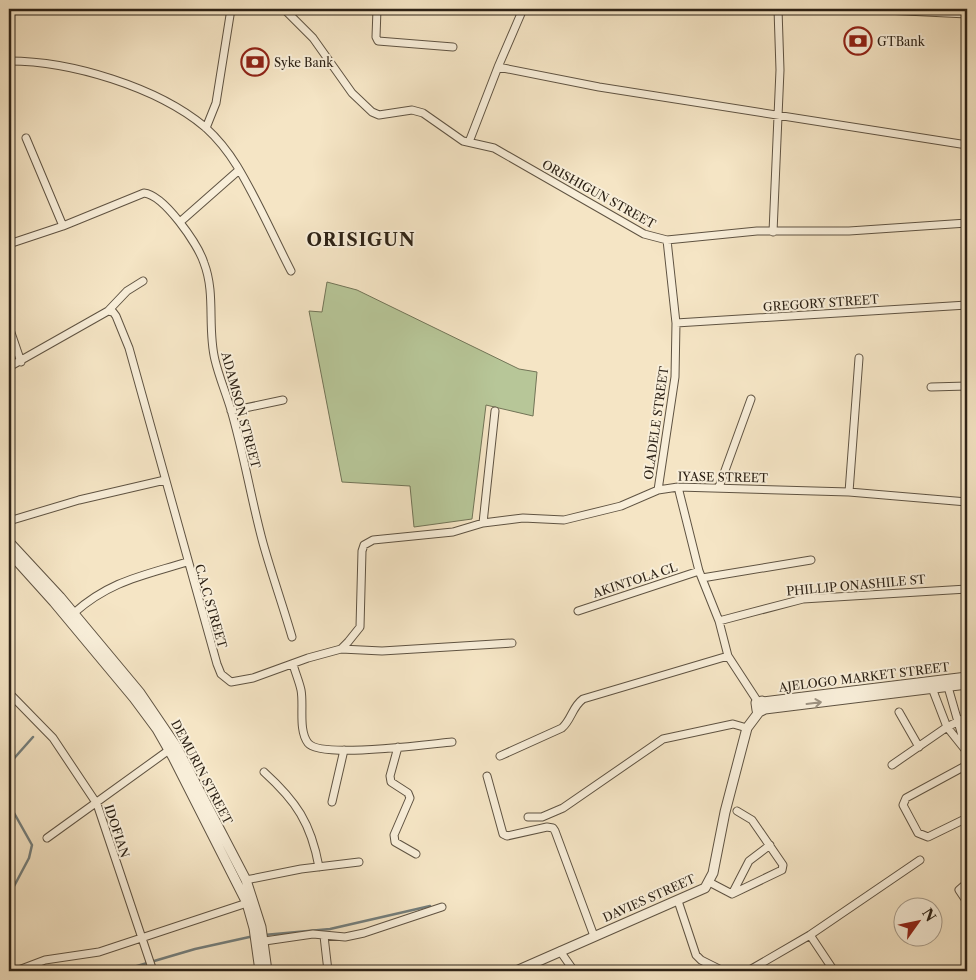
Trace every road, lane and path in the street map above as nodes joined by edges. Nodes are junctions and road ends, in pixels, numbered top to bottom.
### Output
1 (231, 9) edge
2 (284, 9) edge
3 (377, 9) edge
4 (523, 9) edge
5 (778, 9) edge
6 (886, 9) edge
7 (967, 13) edge
8 (453, 47) dead end
9 (9, 62) edge
10 (498, 67) junction
11 (776, 113) junction
12 (206, 128) junction
13 (26, 138) dead end
14 (469, 142) junction
15 (967, 145) edge
16 (239, 170) junction
17 (180, 222) junction
18 (967, 222) edge
19 (63, 226) junction
20 (773, 232) junction
21 (666, 240) junction
22 (9, 244) edge
23 (290, 271) dead end
24 (143, 281) dead end
25 (967, 305) edge
26 (108, 311) junction
27 (676, 323) junction
28 (9, 327) edge
29 (859, 358) dead end
30 (21, 362) junction
31 (9, 367) edge
32 (967, 386) edge
33 (931, 388) dead end
34 (751, 399) dead end
35 (283, 400) dead end
36 (495, 410) dead end
37 (231, 411) junction
38 (164, 480) junction
39 (678, 487) junction
40 (719, 487) junction
41 (658, 490) junction
42 (849, 492) junction
43 (967, 502) edge
44 (9, 521) edge
45 (483, 523) junction
46 (9, 542) edge
47 (9, 552) edge
48 (811, 560) dead end
49 (187, 562) junction
50 (701, 575) junction
51 (967, 589) edge
52 (578, 611) dead end
53 (74, 613) junction
54 (718, 621) junction
55 (292, 637) dead end
56 (512, 643) dead end
57 (341, 649) junction
58 (728, 656) junction
59 (293, 664) junction
60 (967, 677) edge
61 (967, 684) edge
62 (948, 687) junction
63 (932, 688) junction
64 (9, 693) edge
65 (761, 706) junction
66 (899, 712) dead end
67 (967, 717) edge
68 (960, 721) junction
69 (948, 727) junction
70 (747, 728) junction
71 (452, 742) dead end
72 (398, 747) junction
73 (919, 747) junction
74 (169, 750) junction
75 (344, 750) junction
76 (966, 750) edge
77 (500, 756) dead end
78 (892, 765) dead end
79 (967, 765) edge
80 (264, 772) dead end
81 (487, 776) dead end
82 (332, 802) dead end
83 (97, 804) junction
84 (738, 811) dead end
85 (528, 817) dead end
86 (967, 818) edge
87 (47, 838) dead end
88 (770, 845) junction
89 (416, 854) dead end
90 (920, 860) dead end
91 (359, 862) dead end
92 (318, 866) junction
93 (246, 880) junction
94 (709, 882) junction
95 (967, 883) edge
96 (732, 894) junction
97 (678, 901) junction
98 (967, 902) edge
99 (248, 903) junction
100 (442, 907) dead end
101 (258, 936) junction
102 (324, 936) junction
103 (594, 936) junction
104 (810, 936) junction
105 (141, 938) junction
106 (560, 951) junction
107 (153, 969) edge
108 (16, 971) edge
109 (260, 971) edge
110 (267, 971) edge
111 (328, 971) edge
112 (516, 971) edge
113 (574, 971) edge
114 (724, 971) edge
115 (748, 971) edge
116 (834, 971) edge

1 - 12 street
2 - 14 street, ORISHIGUN STREET
3 - 8 street
4 - 10 street
5 - 11 street
6 - 7 street
9 - 12 street
10 - 11 street
10 - 14 street
11 - 15 street
11 - 20 street
12 - 16 street
13 - 19 street
14 - 21 street, ORISHIGUN STREET
16 - 17 street
16 - 23 street
17 - 19 street, ADAMSON STREET
17 - 37 street, ADAMSON STREET
18 - 20 street, ORISHIGUN STREET
19 - 22 street
20 - 21 street, ORISHIGUN STREET
21 - 27 street, OLADELE STREET
24 - 26 street
25 - 27 street, GREGORY STREET
26 - 30 street
26 - 38 street, C.A.C STREET
27 - 41 street, OLADELE STREET
28 - 30 street
29 - 42 street
30 - 31 street
32 - 33 street
34 - 40 street
35 - 37 street
36 - 45 street
37 - 55 street, ADAMSON STREET
38 - 44 street
38 - 49 street, C.A.C STREET
39 - 40 street, IYASE STREET
39 - 41 street, IYASE STREET
39 - 50 street
40 - 42 street, IYASE STREET
41 - 45 street, IYASE STREET
42 - 43 street, IYASE STREET
45 - 57 street
46 - 53 street, DEMURIN STREET
47 - 74 street, DEMURIN STREET
48 - 50 street, AKINTOLA CL
49 - 53 street
49 - 59 street, C.A.C STREET
50 - 52 street, AKINTOLA CL
50 - 54 street
51 - 54 street, PHILLIP ONASHILE ST
53 - 93 street, DEMURIN STREET
54 - 58 street
56 - 57 street
57 - 59 street, C.A.C STREET
58 - 65 street
58 - 77 street
59 - 75 street
60 - 65 street, AJELOGO MARKET STREET
61 - 62 street, AJELOGO MARKET STREET
62 - 63 street, AJELOGO MARKET STREET
62 - 68 street
65 -> 63 street, AJELOGO MARKET STREET
63 - 69 street
64 - 83 street, IDOFIAN
65 - 70 street, DAVIES STREET
66 - 73 street
67 - 68 street
68 - 69 street
68 - 76 street
69 - 73 street
69 - 76 street
70 - 85 street
70 - 94 street, DAVIES STREET
71 - 72 street
72 - 75 street
72 - 89 street
73 - 78 street
74 - 83 street
74 - 99 street, DEMURIN STREET
75 - 82 street
79 - 86 street
80 - 92 street
81 - 103 street
83 - 87 street
83 - 105 street, IDOFIAN
84 - 88 street
88 - 96 street
88 - 96 street
90 - 104 street
91 - 92 street
92 - 93 street
93 - 101 street, DEMURIN STREET
94 - 96 street
94 - 97 street, DAVIES STREET
95 - 98 street
97 - 103 street, DAVIES STREET
97 - 114 street
99 - 101 street, DEMURIN STREET
99 - 105 street
100 - 102 street
101 - 102 street
101 - 109 street, DEMURIN STREET
101 - 110 street, DEMURIN STREET
102 - 111 street
103 - 106 street, DAVIES STREET
104 - 115 street
104 - 116 street
105 - 107 street, IDOFIAN
105 - 108 street
106 - 112 street, DAVIES STREET
106 - 113 street

